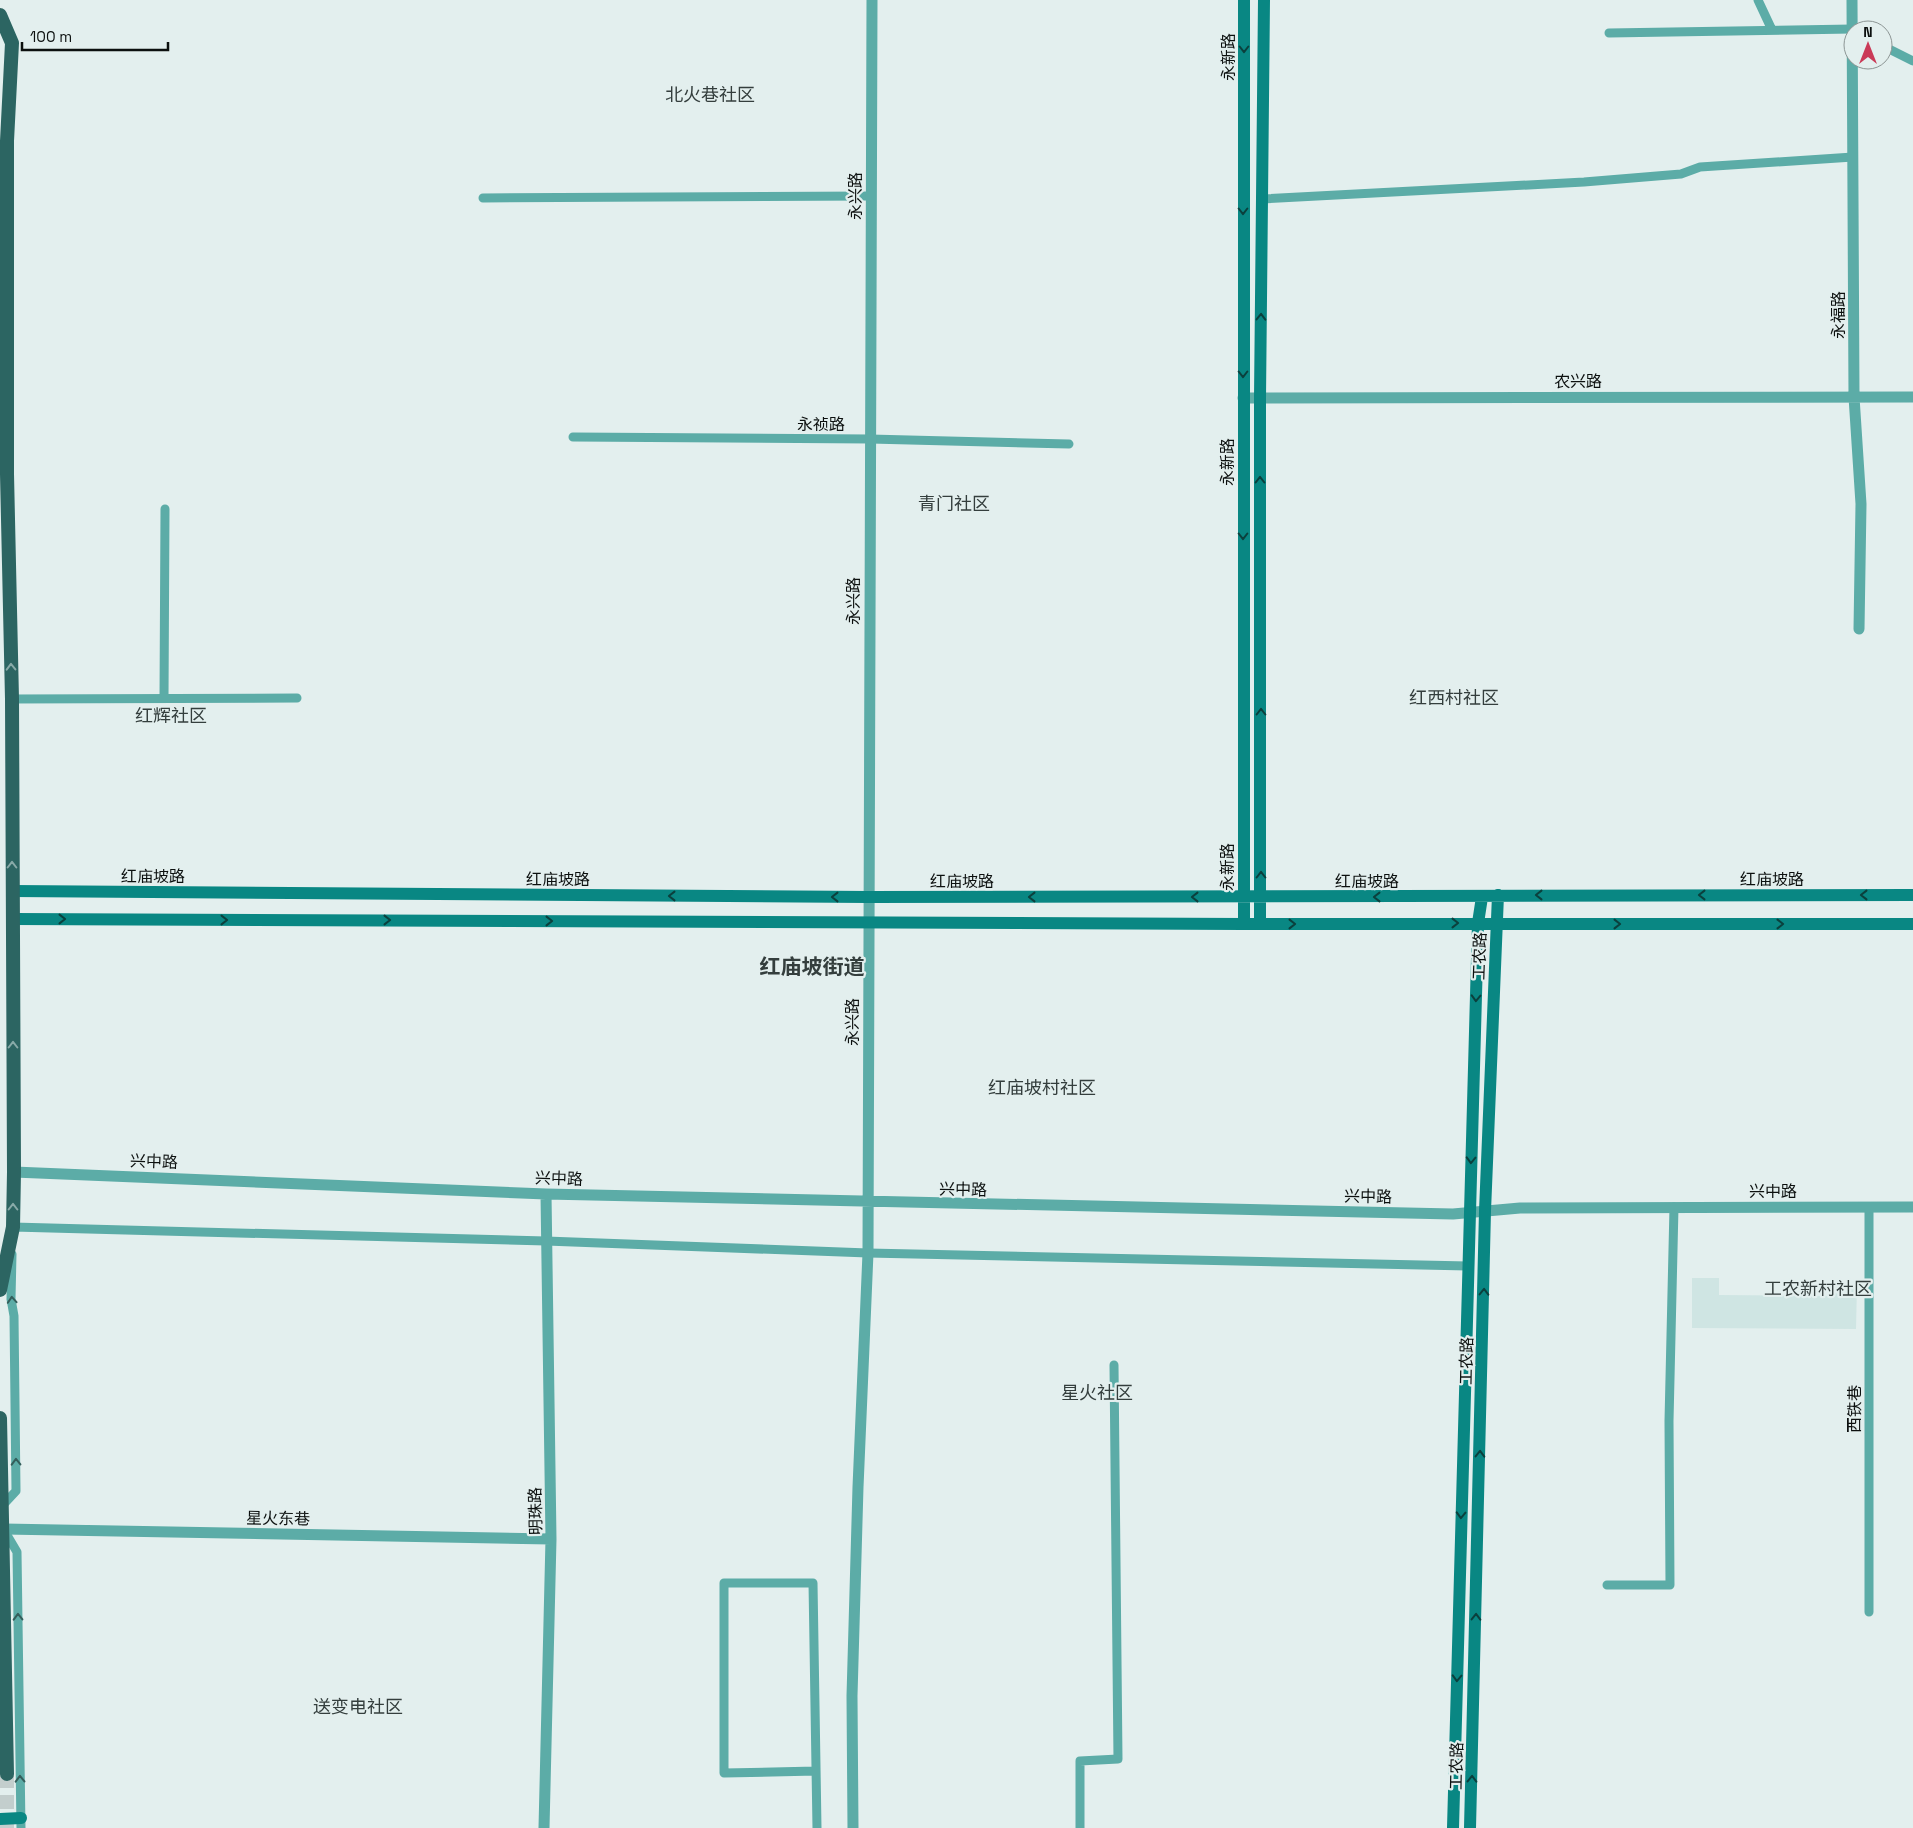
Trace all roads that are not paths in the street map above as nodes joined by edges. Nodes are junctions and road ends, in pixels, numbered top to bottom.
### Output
1 (872, 0) edge
2 (1244, 0) edge
3 (1264, 0) edge
4 (1758, 0) edge
5 (1852, 0) edge
6 (0, 15) edge
7 (1852, 20) edge
8 (1843, 29) edge
9 (1772, 30) junction
10 (1609, 33) dead end
11 (1893, 51) edge
12 (1913, 61) edge
13 (1852, 70) edge
14 (1853, 157) junction
15 (871, 196) junction
16 (484, 198) dead end
17 (1262, 198) junction
18 (1854, 397) junction
19 (1913, 397) edge
20 (1243, 398) junction
21 (1260, 398) junction
22 (573, 437) dead end
23 (870, 439) junction
24 (1069, 444) dead end
25 (0, 472) edge
26 (7, 504) junction
27 (165, 509) dead end
28 (1859, 630) dead end
29 (164, 698) junction
30 (297, 698) dead end
31 (12, 699) junction
32 (6, 892) edge
33 (1498, 895) junction
34 (1913, 895) edge
35 (868, 897) junction
36 (1243, 897) junction
37 (1261, 897) junction
38 (1482, 897) junction
39 (6, 919) edge
40 (868, 922) junction
41 (1478, 923) junction
42 (1244, 924) junction
43 (1260, 924) junction
44 (1496, 924) junction
45 (1913, 924) edge
46 (14, 1172) junction
47 (546, 1194) junction
48 (868, 1203) junction
49 (1674, 1207) junction
50 (1869, 1207) junction
51 (1913, 1207) edge
52 (1485, 1211) junction
53 (1469, 1213) junction
54 (13, 1227) junction
55 (546, 1242) junction
56 (868, 1254) junction
57 (1468, 1266) junction
58 (0, 1290) edge
59 (1114, 1365) dead end
60 (0, 1418) edge
61 (3, 1505) junction
62 (4, 1529) junction
63 (551, 1539) junction
64 (1606, 1585) dead end
65 (1869, 1612) dead end
66 (816, 1771) junction
67 (7, 1774) tunnel mouth
68 (0, 1819) edge
69 (21, 1823) edge
70 (544, 1828) edge
71 (817, 1828) edge
72 (853, 1828) edge
73 (1080, 1828) edge
74 (1453, 1828) edge
75 (1470, 1828) edge

1 - 15 street, 永兴路
2 -> 20 main road, 永新路
3 - 17 main road, 永新路
4 - 9 street
5 - 7 street, 永福路
6 - 26 main road
8 - 9 street
9 - 10 street
11 - 12 street
13 - 14 street, 永福路
14 - 17 street
14 - 18 street, 永福路
15 - 16 street
15 - 23 street, 永兴路
21 -> 17 main road, 永新路
18 - 19 street, 农兴路
18 - 21 street, 农兴路
18 - 28 street, 永福路
20 - 21 street, 农兴路
20 -> 36 main road, 永新路
37 -> 21 main road, 永新路
22 - 23 street, 永祯路
23 - 24 street, 永祯路
23 - 35 street, 永兴路
25 - 26 main road
31 -> 26 main road
27 - 29 street
29 - 30 street
29 - 31 street
32 -> 31 main road
35 -> 32 main road, 红庙坡路
32 - 39 main road
34 -> 33 main road, 红庙坡路
33 - 38 main road, 红庙坡路
33 - 44 main road, 工农路
36 -> 35 main road, 红庙坡路
35 - 40 street, 永兴路
36 - 37 main road, 红庙坡路
36 - 42 main road, 永新路
38 -> 37 main road, 红庙坡路
37 - 43 main road, 永新路
38 - 41 main road, 工农路
39 -> 40 main road
46 -> 39 main road
40 - 42 main road
40 - 48 street, 永兴路
43 -> 41 main road
41 - 44 main road
41 -> 53 main road, 工农路
42 - 43 main road
44 -> 45 main road
44 - 52 main road, 工农路
46 - 47 street, 兴中路
54 -> 46 main road
47 - 48 street, 兴中路
47 - 55 street, 明珠路
48 - 53 street, 兴中路
48 - 56 street, 永兴路
49 - 50 street, 兴中路
49 - 52 street, 兴中路
49 - 64 street
50 - 51 street, 兴中路
50 - 65 street, 西铁巷
52 - 53 street, 兴中路
75 -> 52 main road, 工农路
53 - 57 main road, 工农路
54 - 55 street
54 - 58 main road
61 -> 54 street
55 - 56 street
55 - 63 street, 明珠路
56 - 57 street
56 - 72 street, 永兴路
57 -> 74 main road, 工农路
59 - 73 street
60 - 61 main road
61 - 62 main road
62 - 63 street, 星火东巷
62 - 67 main road
69 -> 62 street
63 - 70 street, 明珠路
66 - 66 street
66 - 71 street
68 - 69 main road

